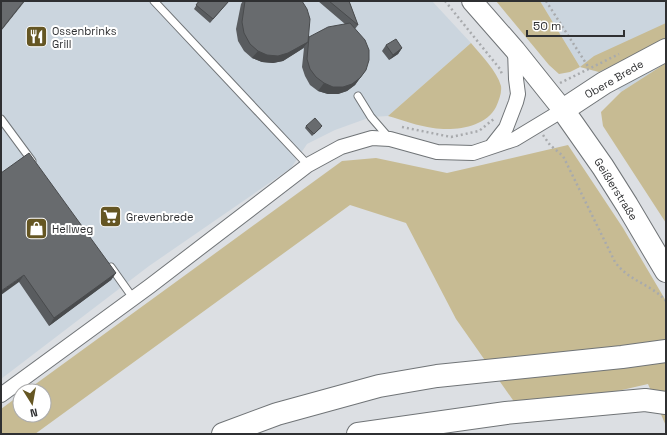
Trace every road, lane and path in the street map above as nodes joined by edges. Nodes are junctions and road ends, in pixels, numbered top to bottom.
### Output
1 (154, 1) edge
2 (445, 1) edge
3 (472, 1) edge
4 (546, 1) edge
5 (516, 50) junction
6 (666, 50) edge
7 (623, 52) dead end
8 (589, 68) junction
9 (502, 75) dead end
10 (548, 90) junction
11 (358, 96) dead end
12 (563, 110) junction
13 (1, 119) edge
14 (537, 126) junction
15 (390, 139) junction
16 (491, 147) junction
17 (308, 165) junction
18 (37, 168) edge
19 (106, 261) edge
20 (666, 271) edge
21 (133, 298) junction
22 (666, 301) edge
23 (666, 351) edge
24 (1, 395) edge
25 (666, 403) edge
26 (223, 434) edge
27 (358, 434) edge

1 - 17 lane
2 - 9 path
3 - 5 main road
4 - 8 path
5 - 10 main road
5 - 16 street
6 - 12 main road, Obere Brede
7 - 8 path
8 - 10 path
10 - 12 main road
11 - 15 lane
12 - 14 street
12 - 20 main road, Geißlerstraße
13 - 18 lane
14 - 16 street
14 - 22 path
15 - 16 street
15 - 17 street
17 - 21 street
19 - 21 lane
21 - 24 street
23 - 26 main road
25 - 27 main road

